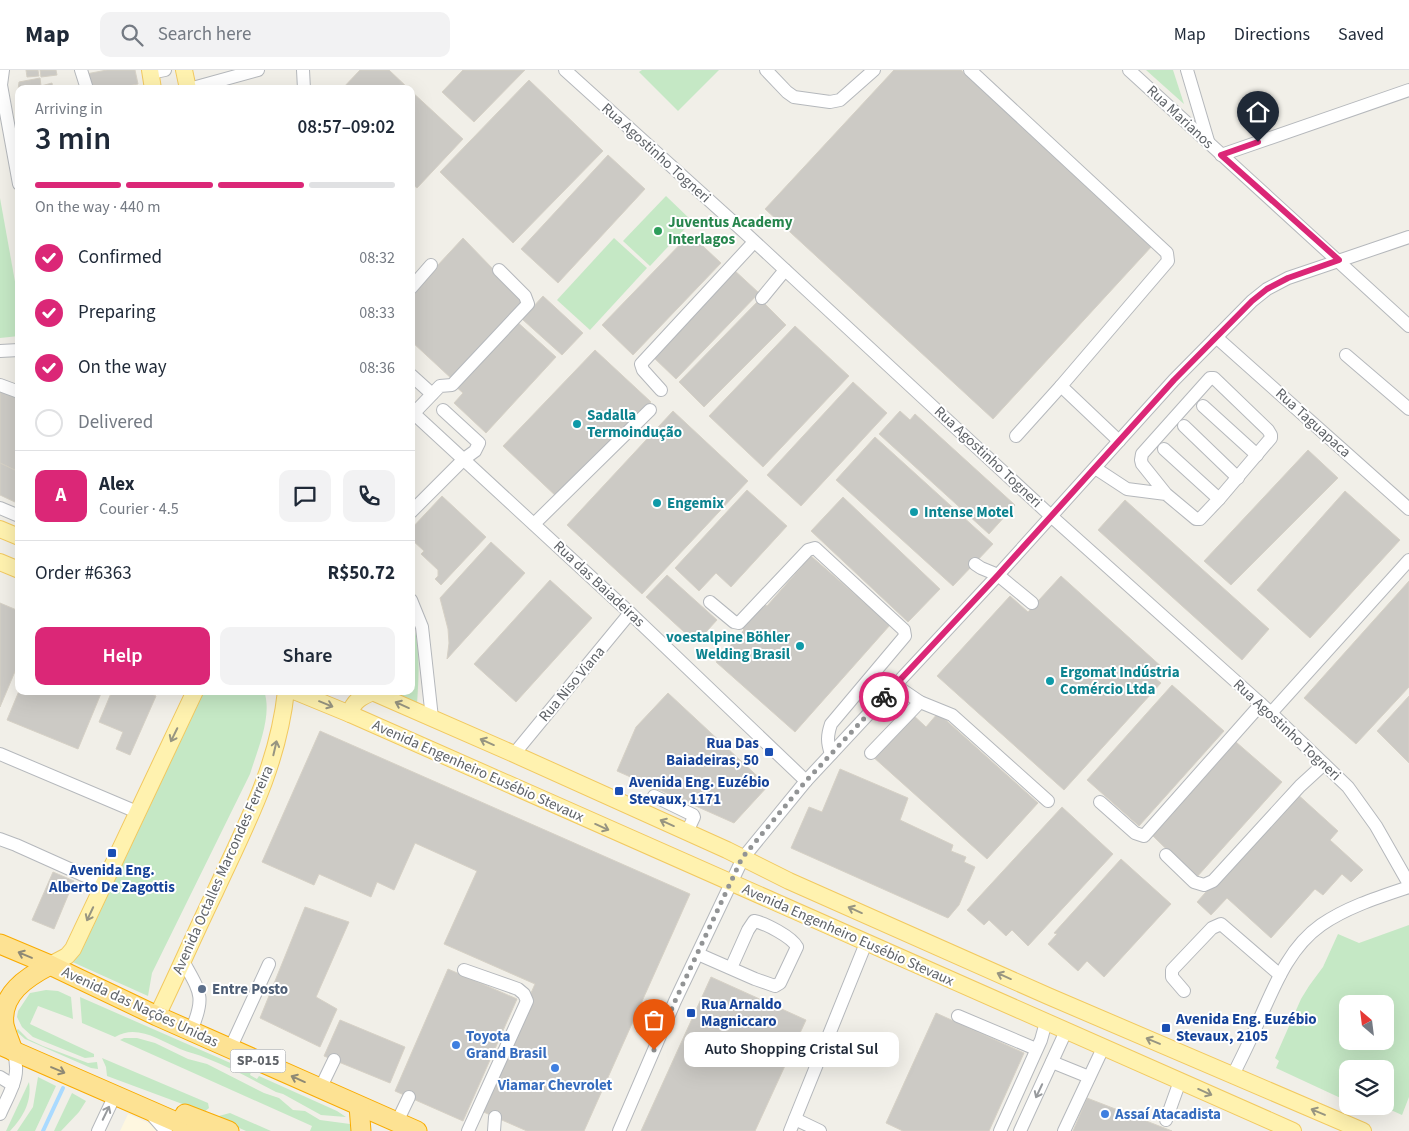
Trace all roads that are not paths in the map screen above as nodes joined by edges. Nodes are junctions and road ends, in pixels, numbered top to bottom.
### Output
1 (3, 70) edge
2 (82, 70) edge
3 (184, 70) edge
4 (258, 70) edge
5 (303, 70) edge
6 (565, 70) edge
7 (766, 70) edge
8 (874, 70) edge
9 (970, 70) edge
10 (1129, 70) edge
11 (1187, 70) edge
12 (236, 72) edge
13 (85, 85) edge
14 (187, 85) edge
15 (199, 85) edge
16 (304, 85) edge
17 (0, 86) edge
18 (1409, 90) edge
19 (1208, 141) junction
20 (15, 143) edge
21 (1221, 155) junction
22 (1409, 237) edge
23 (754, 242) junction
24 (1339, 260) junction
25 (431, 265) dead end
26 (499, 270) dead end
27 (785, 270) junction
28 (415, 283) edge
29 (762, 298) dead end
30 (1409, 326) edge
31 (1216, 337) junction
32 (15, 350) edge
33 (0, 351) edge
34 (1346, 356) dead end
35 (415, 379) edge
36 (0, 385) edge
37 (1061, 386) junction
38 (661, 390) dead end
39 (15, 391) edge
40 (432, 394) junction
41 (1203, 406) dead end
42 (415, 409) edge
43 (1409, 409) edge
44 (443, 410) dead end
45 (650, 410) dead end
46 (415, 415) edge
47 (1184, 426) dead end
48 (1016, 436) dead end
49 (1119, 441) junction
50 (1164, 448) dead end
51 (1257, 455) junction
52 (464, 459) junction
53 (1095, 468) junction
54 (1238, 478) junction
55 (1166, 494) junction
56 (1219, 499) junction
57 (0, 508) edge
58 (415, 508) edge
59 (1409, 509) edge
60 (15, 514) edge
61 (1051, 516) junction
62 (534, 524) junction
63 (0, 529) edge
64 (15, 536) edge
65 (1409, 560) edge
66 (0, 562) edge
67 (975, 564) dead end
68 (15, 568) edge
69 (998, 575) junction
70 (710, 602) dead end
71 (1032, 603) dead end
72 (415, 610) edge
73 (630, 613) junction
74 (895, 685) junction
75 (193, 695) edge
76 (286, 695) edge
77 (304, 695) edge
78 (365, 695) edge
79 (378, 695) edge
80 (920, 702) junction
81 (1261, 704) junction
82 (1272, 713) junction
83 (350, 714) junction
84 (432, 718) junction
85 (0, 754) edge
86 (514, 754) junction
87 (831, 754) junction
88 (871, 754) dead end
89 (1324, 764) junction
90 (806, 781) junction
91 (654, 796) dead end
92 (1048, 801) dead end
93 (1100, 802) dead end
94 (137, 812) junction
95 (687, 832) junction
96 (0, 839) edge
97 (1166, 855) dead end
98 (742, 858) junction
99 (730, 883) junction
100 (104, 884) junction
101 (1409, 886) edge
102 (866, 943) junction
103 (0, 944) edge
104 (698, 954) junction
105 (182, 960) junction
106 (269, 964) dead end
107 (50, 966) junction
108 (731, 968) junction
109 (464, 970) dead end
110 (1280, 974) junction
111 (1184, 991) dead end
112 (1048, 996) junction
113 (157, 1016) junction
114 (958, 1016) dead end
115 (1042, 1020) junction
116 (1109, 1022) junction
117 (191, 1031) junction
118 (1066, 1031) junction
119 (1099, 1045) junction
120 (6, 1048) edge
121 (230, 1048) junction
122 (1036, 1049) junction
123 (334, 1060) dead end
124 (1052, 1062) junction
125 (1233, 1075) junction
126 (1090, 1077) junction
127 (0, 1078) edge
128 (1180, 1081) junction
129 (13, 1085) junction
130 (320, 1089) junction
131 (115, 1095) junction
132 (408, 1097) dead end
133 (359, 1106) junction
134 (0, 1114) edge
135 (495, 1117) dead end
136 (158, 1118) edge
137 (1166, 1120) dead end
138 (397, 1122) junction
139 (793, 1125) edge
140 (1269, 1126) edge
141 (98, 1131) edge
142 (197, 1131) edge
143 (229, 1131) edge
144 (361, 1131) edge
145 (417, 1131) edge
146 (468, 1131) edge
147 (494, 1131) edge
148 (619, 1131) edge
149 (820, 1131) edge
150 (1000, 1131) edge
151 (1020, 1131) edge
152 (1064, 1131) edge
153 (1293, 1131) edge
154 (1363, 1131) edge

1 - 17 street
2 - 13 street
3 - 14 main road
4 - 12 street
5 - 16 street
6 - 23 street, Rua Agostinho Togneri
7 - 8 street
9 - 37 street
10 - 19 street, Rua Marianos
11 - 19 street
12 - 15 street
17 - 20 street
18 - 21 street
19 - 21 street, Rua Marianos
21 - 24 street, Rua Marianos
22 - 24 street
23 - 27 street, Rua Agostinho Togneri
23 - 38 street
24 - 30 street, Rua Marianos
24 - 31 street
25 - 28 street
26 - 40 street
27 - 29 street
27 - 61 street, Rua Agostinho Togneri
31 - 49 street
31 - 59 street, Rua Taguapaca
32 - 33 street
34 - 43 street
35 - 40 street
36 - 39 street
37 - 48 street
37 - 49 street
40 - 42 street
41 - 51 street
44 - 52 street
45 - 62 street
46 - 52 street, Rua das Baiadeiras
47 - 54 street
49 - 53 street
50 - 56 street
51 - 54 street
51 - 55 street
52 - 58 street
52 - 62 street, Rua das Baiadeiras
53 - 55 street
53 - 61 street
54 - 56 street
55 - 56 street
57 - 60 street
61 - 69 street
61 - 81 street, Rua Agostinho Togneri
62 - 73 street, Rua das Baiadeiras
63 - 64 main road
65 - 82 street
66 - 68 main road
67 - 69 street
69 - 71 street
69 - 74 street
70 - 87 street
72 - 84 street
73 - 86 street, Rua Niso Viana
73 - 90 street, Rua das Baiadeiras
74 - 80 street
74 - 87 street
75 -> 94 main road
105 -> 76 main road, Avenida Octalles Marcondes Ferreira
77 -> 83 main road, Avenida Engenheiro Eusébio Stevaux
78 - 83 main road
84 -> 79 main road, Avenida Engenheiro Eusébio Stevaux
80 - 88 street
80 - 92 street
81 - 82 street, Rua Agostinho Togneri
81 - 93 street
82 - 89 street, Rua Agostinho Togneri
83 -> 99 main road, Avenida Engenheiro Eusébio Stevaux
86 -> 84 main road, Avenida Engenheiro Eusébio Stevaux
85 - 94 street
95 -> 86 main road, Avenida Engenheiro Eusébio Stevaux
87 - 90 street
89 - 97 street
89 - 101 street, Rua Agostinho Togneri
90 - 98 street
91 - 95 street
94 - 100 main road
95 - 98 main road, Avenida Engenheiro Eusébio Stevaux
96 - 100 street
98 - 99 street
112 -> 98 main road, Avenida Engenheiro Eusébio Stevaux
99 - 102 main road, Avenida Engenheiro Eusébio Stevaux
99 - 104 street
100 -> 107 main road
101 - 110 street
102 - 115 main road, Avenida Engenheiro Eusébio Stevaux
102 - 139 street
107 -> 103 highway, Avenida das Nações Unidas / SP-015
104 - 108 street
104 - 148 street
105 - 113 main road, Avenida Octalles Marcondes Ferreira
105 - 117 street
106 - 121 street
107 - 113 highway, Avenida das Nações Unidas / SP-015
107 - 120 highway
108 - 108 street
109 - 146 street
110 - 111 street
110 - 125 street
112 - 115 main road
112 - 116 main road, Avenida Engenheiro Eusébio Stevaux
113 - 117 highway, Avenida das Nações Unidas / SP-015
114 - 122 street
115 - 118 main road, Avenida Engenheiro Eusébio Stevaux
115 - 122 street
116 - 119 main road
125 -> 116 main road, Avenida Engenheiro Eusébio Stevaux
117 - 121 highway, Avenida das Nações Unidas / SP-015
118 - 119 main road, Avenida Engenheiro Eusébio Stevaux
118 - 124 street
119 - 126 street
119 - 128 main road, Avenida Engenheiro Eusébio Stevaux
120 - 129 street
120 -> 131 highway
130 -> 121 highway, Avenida das Nações Unidas / SP-015
122 - 150 street
123 - 130 street
124 - 126 street
124 -> 151 street
154 -> 125 main road, Avenida Engenheiro Eusébio Stevaux
126 - 152 street
127 - 129 street
128 - 137 street
128 -> 140 main road, Avenida Engenheiro Eusébio Stevaux
129 - 134 street
130 - 133 highway, Avenida das Nações Unidas / SP-015
131 - 136 highway
141 -> 131 street
132 - 138 street
133 - 138 highway, Avenida das Nações Unidas / SP-015
133 - 144 highway
135 - 147 street
136 - 142 highway
136 - 143 highway
138 - 145 highway, Avenida das Nações Unidas / SP-015
139 - 149 street
140 - 153 main road, Avenida Engenheiro Eusébio Stevaux

